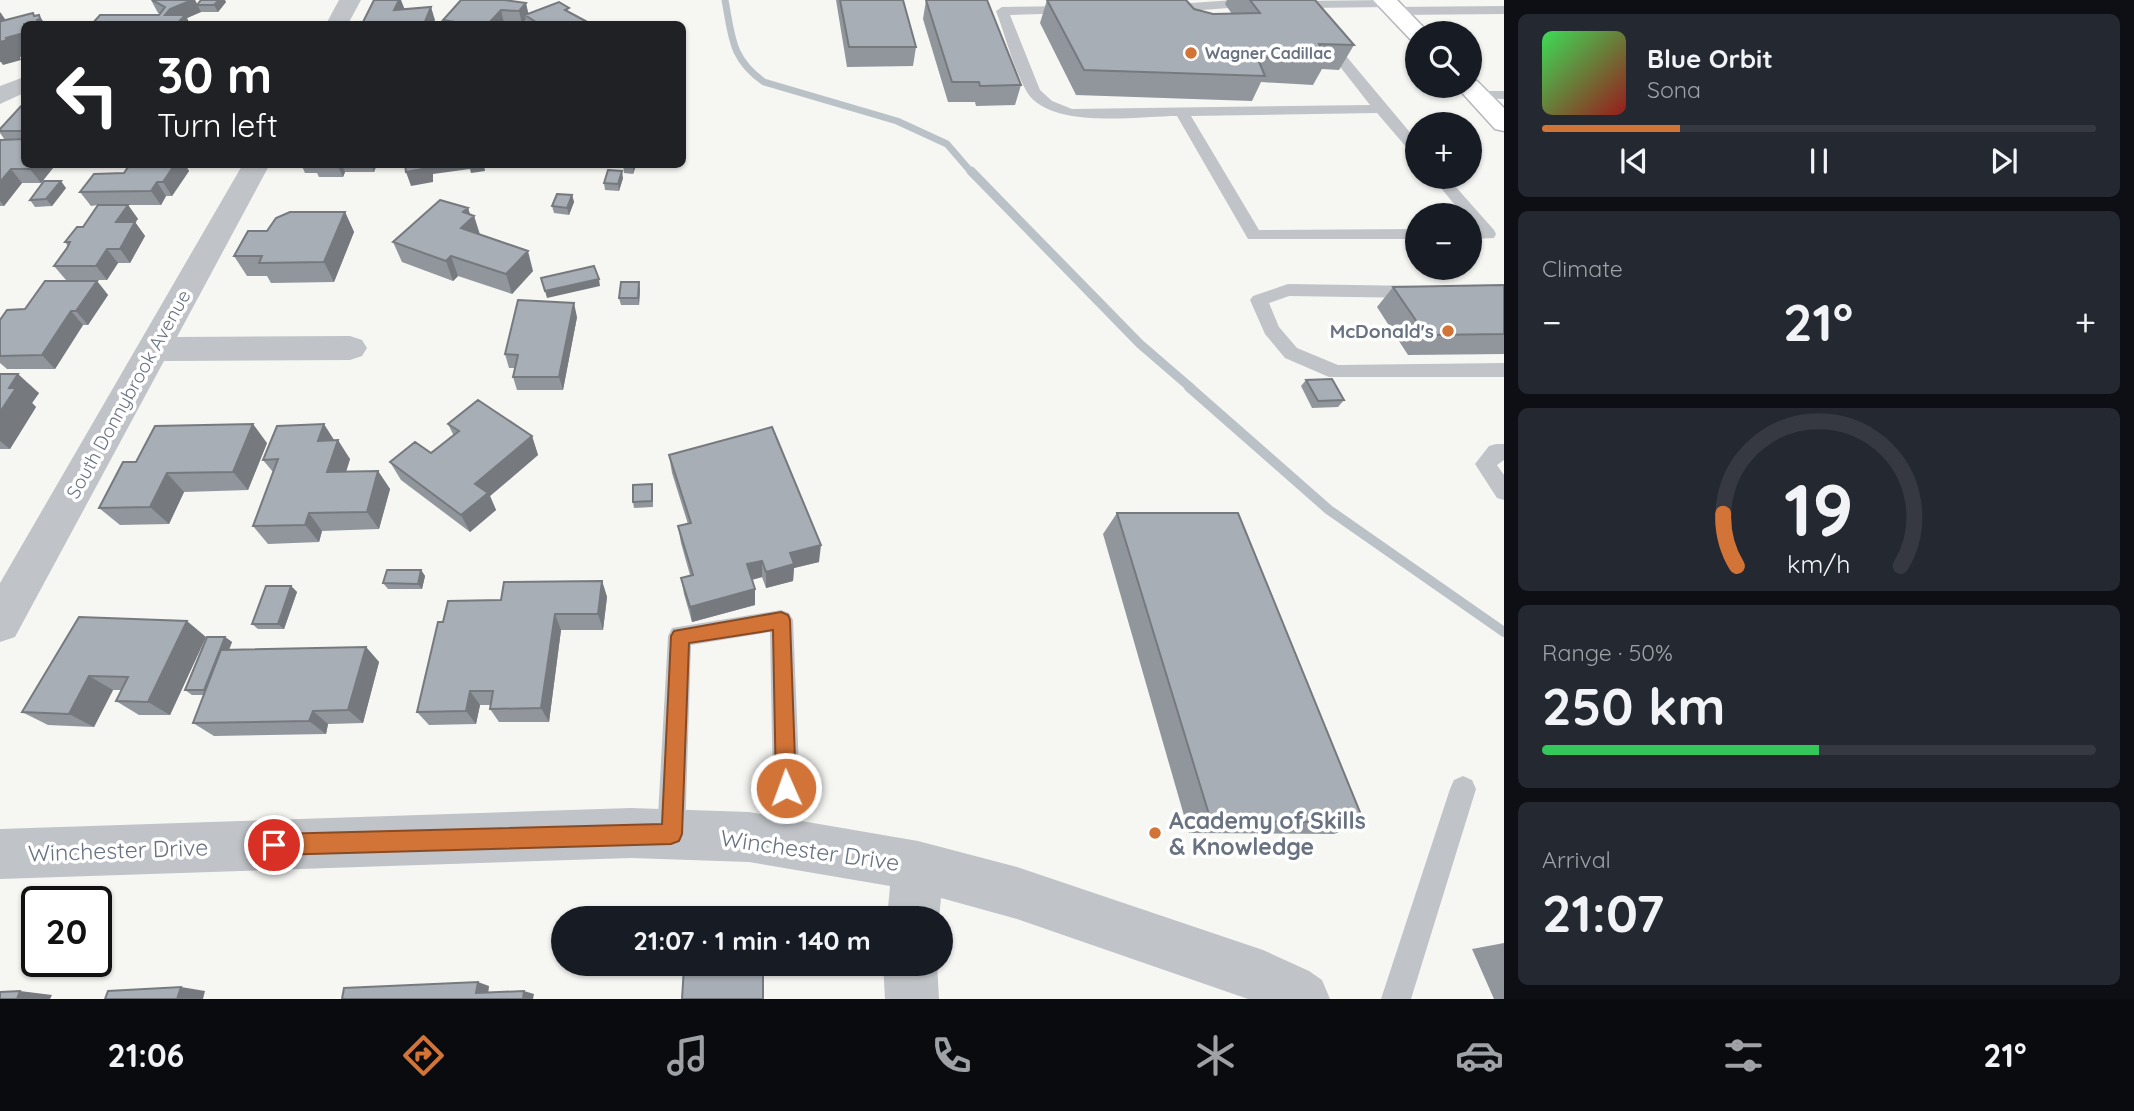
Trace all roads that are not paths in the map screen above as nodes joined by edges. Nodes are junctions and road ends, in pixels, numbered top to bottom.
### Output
1 (350, 0) edge
2 (1388, 5) edge
3 (1156, 9) edge
4 (1087, 10) edge
5 (1294, 10) edge
6 (1504, 10) edge
7 (339, 21) edge
8 (1405, 21) edge
9 (21, 86) edge
10 (1482, 92) edge
11 (1504, 95) edge
12 (0, 96) edge
13 (1480, 98) edge
14 (1381, 109) junction
15 (1182, 112) junction
16 (1504, 123) edge
17 (1405, 137) edge
18 (255, 168) edge
19 (1449, 189) edge
20 (1461, 203) edge
21 (1405, 234) edge
22 (1437, 292) edge
23 (350, 348) dead end
24 (153, 349) junction
25 (1504, 370) edge
26 (1504, 452) edge
27 (1504, 492) edge
28 (0, 623) edge
29 (1462, 789) dead end
30 (671, 834) junction
31 (788, 843) junction
32 (0, 853) edge
33 (918, 866) junction
34 (915, 906) edge
35 (911, 976) edge
36 (912, 999) edge
37 (1303, 999) edge
38 (1396, 999) edge

1 - 7 street
2 - 5 lane
2 - 6 lane
2 - 8 main road
3 - 5 lane
4 - 15 lane
5 - 14 lane
9 - 12 street
10 - 11 lane
13 - 16 main road
14 - 15 lane
14 - 17 lane
15 - 21 lane
18 - 24 street, South Donnybrook Avenue
19 - 20 lane
22 - 25 lane
23 - 24 street
24 - 28 street, South Donnybrook Avenue
26 - 27 lane
29 - 38 lane
30 - 31 street, Winchester Drive
30 - 31 lane
30 - 32 street, Winchester Drive
31 - 33 street, Winchester Drive
33 - 34 street
33 - 37 street, Winchester Drive
35 - 36 street

